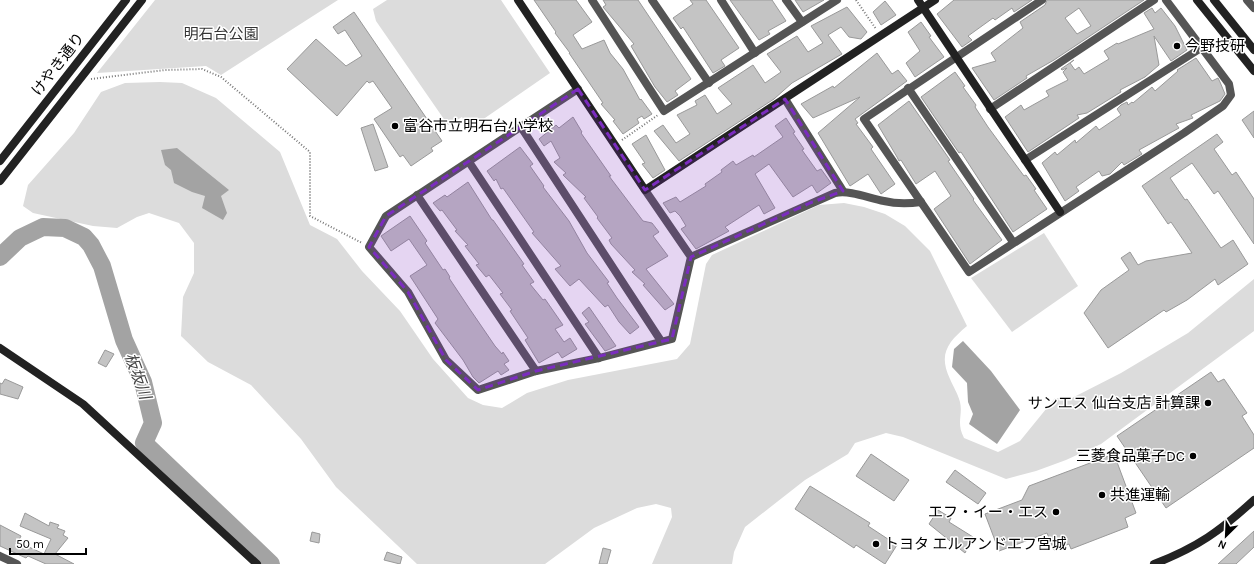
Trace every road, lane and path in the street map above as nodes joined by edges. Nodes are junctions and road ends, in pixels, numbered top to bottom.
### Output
1 (126, 0) edge
2 (142, 0) edge
3 (518, 0) edge
4 (592, 0) edge
5 (652, 0) edge
6 (721, 0) edge
7 (786, 0) edge
8 (837, 0) edge
9 (856, 0) edge
10 (918, 0) edge
11 (935, 0) edge
12 (1042, 0) edge
13 (1154, 0) edge
14 (1166, 0) edge
15 (1197, 0) edge
16 (1214, 0) edge
17 (1247, 0) edge
18 (923, 8) junction
19 (1254, 8) edge
20 (802, 22) junction
21 (877, 30) dead end
22 (1201, 48) junction
23 (1254, 50) edge
24 (755, 53) junction
25 (957, 58) junction
26 (1254, 71) edge
27 (90, 79) dead end
28 (709, 83) junction
29 (908, 88) junction
30 (578, 89) junction
31 (784, 99) junction
32 (990, 109) junction
33 (664, 111) junction
34 (521, 127) junction
35 (620, 141) dead end
36 (1025, 160) junction
37 (0, 161) edge
38 (469, 162) junction
39 (0, 180) edge
40 (645, 190) junction
41 (843, 191) junction
42 (417, 195) junction
43 (921, 202) junction
44 (1060, 212) junction
45 (1013, 242) junction
46 (365, 245) dead end
47 (690, 257) junction
48 (661, 341) junction
49 (0, 348) edge
50 (599, 358) junction
51 (536, 371) junction
52 (1254, 500) edge
53 (0, 556) edge
54 (17, 564) edge
55 (257, 564) edge
56 (1154, 564) edge

1 - 37 street, けやき通り
2 - 39 street
3 - 30 street
4 - 33 street
5 - 28 street
6 - 24 street
7 - 20 street
8 - 20 street
9 - 21 path
10 - 18 street
11 - 18 street
12 - 25 street
13 - 32 street
14 - 22 street
15 - 26 street
16 - 23 street
17 - 19 street
18 - 25 street
18 - 31 street
20 - 24 street
22 - 36 street
22 - 44 street
24 - 28 street
25 - 29 street
25 - 32 street
27 - 46 path
28 - 33 street
29 - 43 street
29 - 45 street
30 - 34 street
30 - 40 street
31 - 40 street
31 - 41 street
32 - 36 street
33 - 35 path
34 - 38 street
34 - 48 street
36 - 44 street
38 - 42 street
38 - 50 street
40 - 47 street
41 - 43 street
41 - 47 street
42 - 51 street
42 - 51 street
43 - 45 street
44 - 45 street
47 - 48 street
48 - 50 street
49 - 55 street
50 - 51 street
52 - 56 street
53 - 54 street

